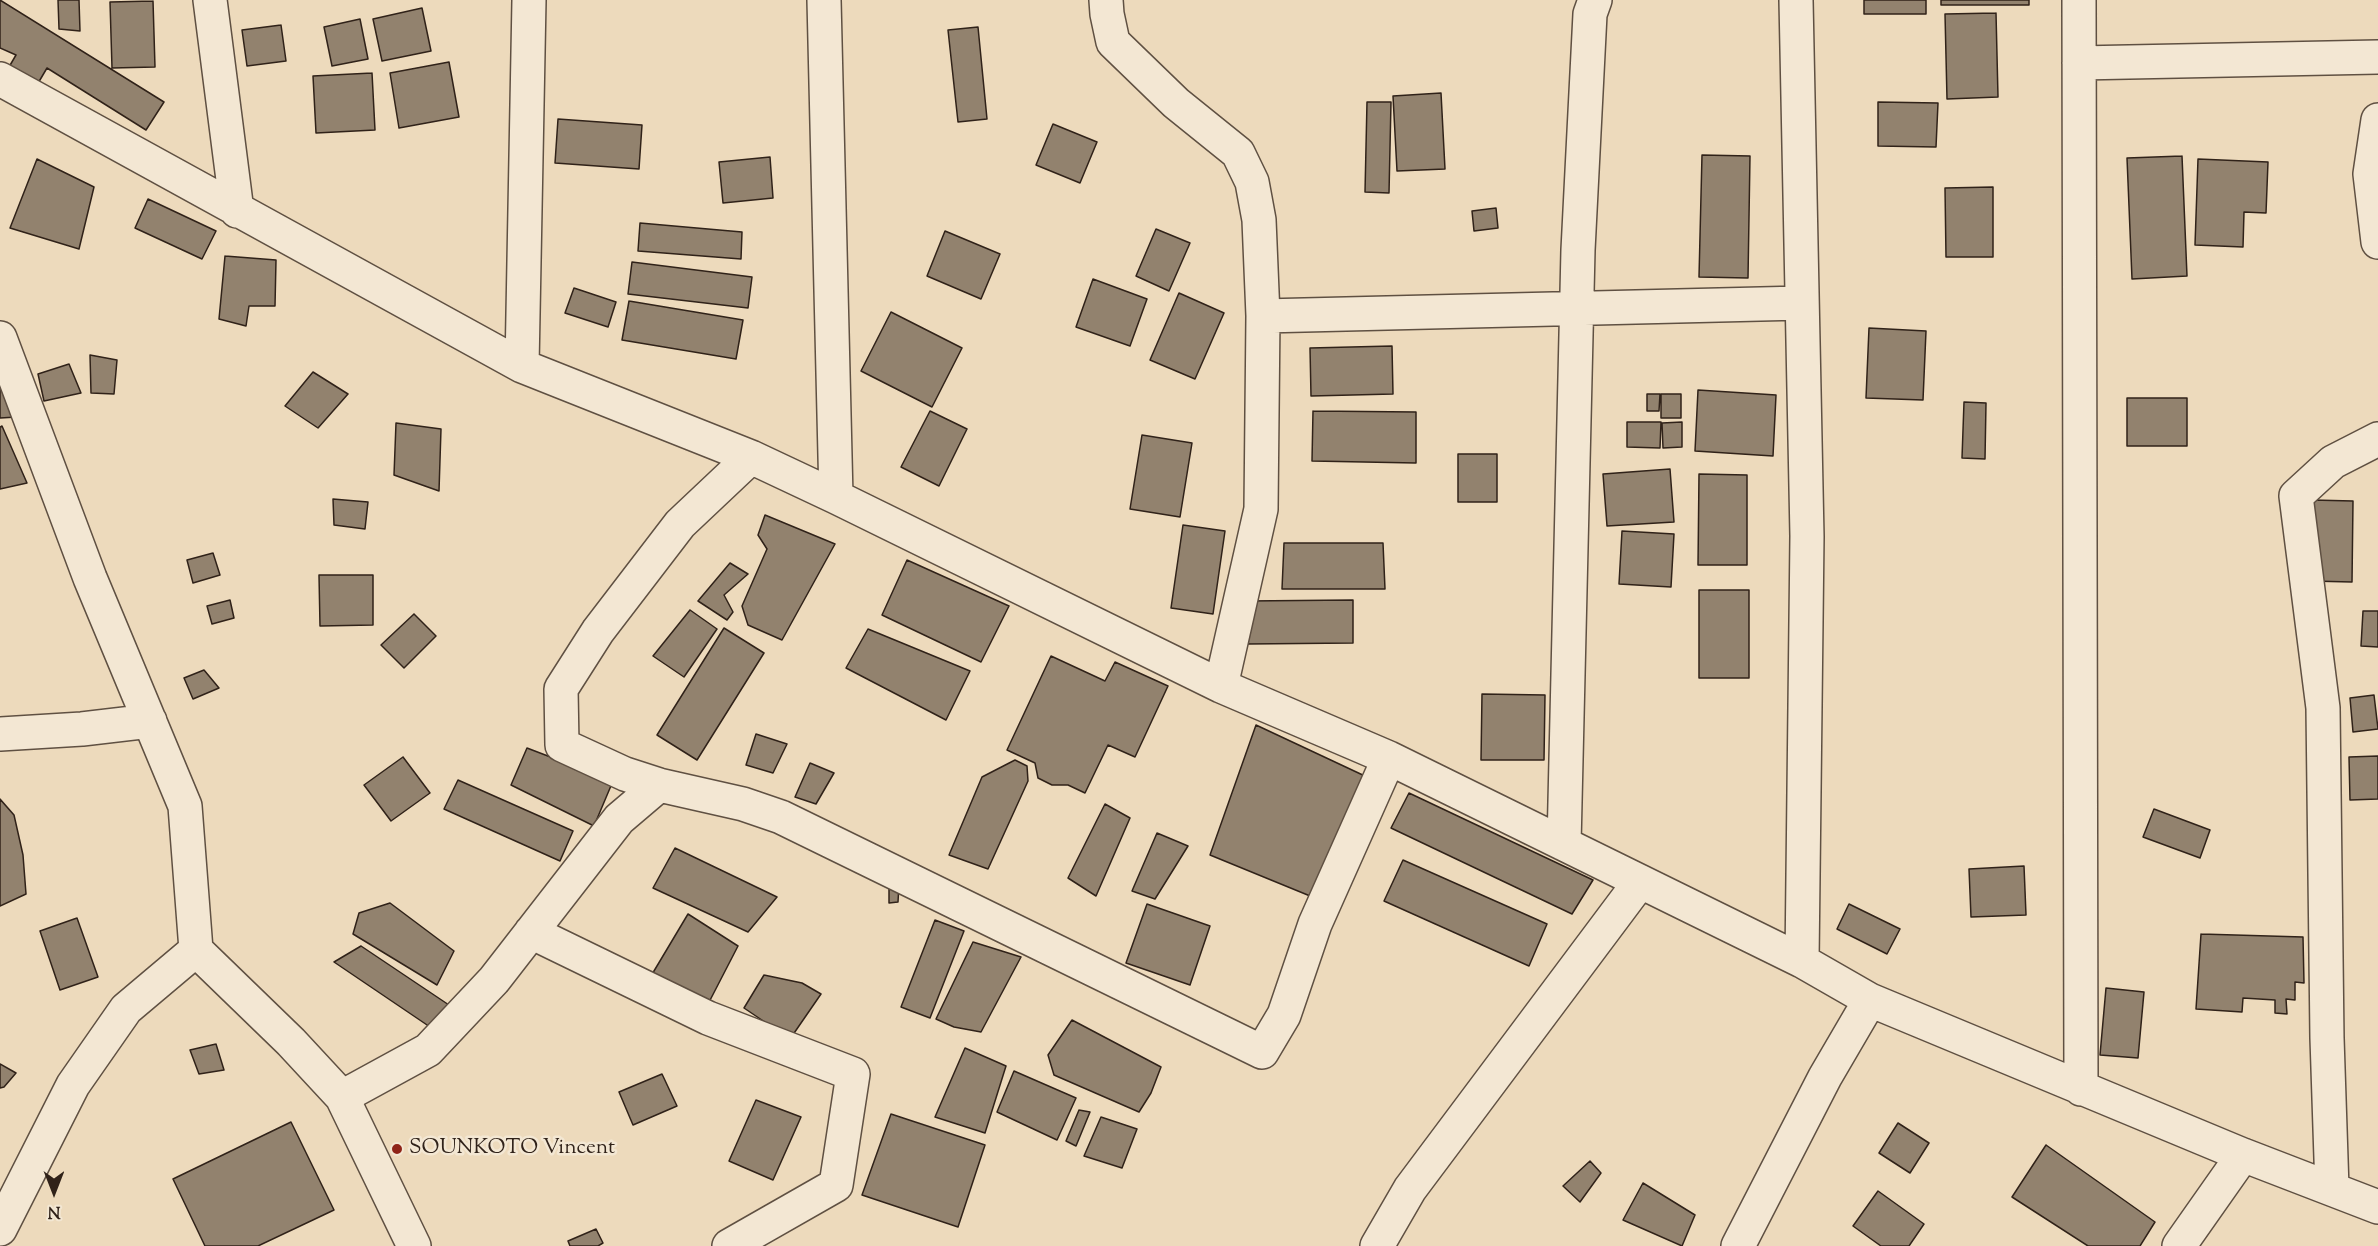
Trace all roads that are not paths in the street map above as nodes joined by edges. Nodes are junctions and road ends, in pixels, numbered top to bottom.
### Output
1 (210, 0) edge
2 (529, 0) edge
3 (824, 0) edge
4 (1107, 0) edge
5 (1595, 0) edge
6 (1796, 0) edge
7 (2079, 0) edge
8 (2378, 57) edge
9 (2079, 63) junction
10 (0, 79) edge
11 (2378, 120) edge
12 (237, 211) junction
13 (2378, 242) edge
14 (1802, 303) junction
15 (1577, 307) junction
16 (1263, 316) junction
17 (0, 338) edge
18 (522, 366) junction
19 (2378, 439) edge
20 (751, 457) junction
21 (836, 497) junction
22 (1221, 686) junction
23 (150, 721) junction
24 (0, 734) edge
25 (1389, 758) junction
26 (659, 785) junction
27 (1564, 844) junction
28 (1640, 883) junction
29 (531, 932) junction
30 (196, 950) junction
31 (1802, 961) junction
32 (1870, 1000) junction
33 (2081, 1089) junction
34 (342, 1096) junction
35 (2242, 1155) junction
36 (2332, 1189) junction
37 (2378, 1207) edge
38 (0, 1229) edge
39 (414, 1246) edge
40 (729, 1246) edge
41 (1377, 1246) edge
42 (1738, 1246) edge
43 (2179, 1246) edge

1 - 12 street
2 - 18 street
3 - 21 street
4 - 16 street
5 - 15 street
6 - 14 street
7 - 9 street
8 - 9 street
9 - 33 street
10 - 12 street
11 - 13 street
12 - 18 street
14 - 15 street
14 - 31 street
15 - 16 street
15 - 27 street
16 - 22 street
17 - 23 street
18 - 20 street
19 - 36 street
20 - 21 street
20 - 26 street
21 - 22 street
22 - 25 street
23 - 24 street
23 - 30 street
25 - 26 street
25 - 27 street
26 - 29 street
27 - 28 street
28 - 31 street
28 - 41 street
29 - 34 street
29 - 40 street
30 - 34 street
30 - 38 street
31 - 32 street
32 - 33 street
32 - 42 street
33 - 35 street
34 - 39 street
35 - 36 street
35 - 43 street
36 - 37 street

